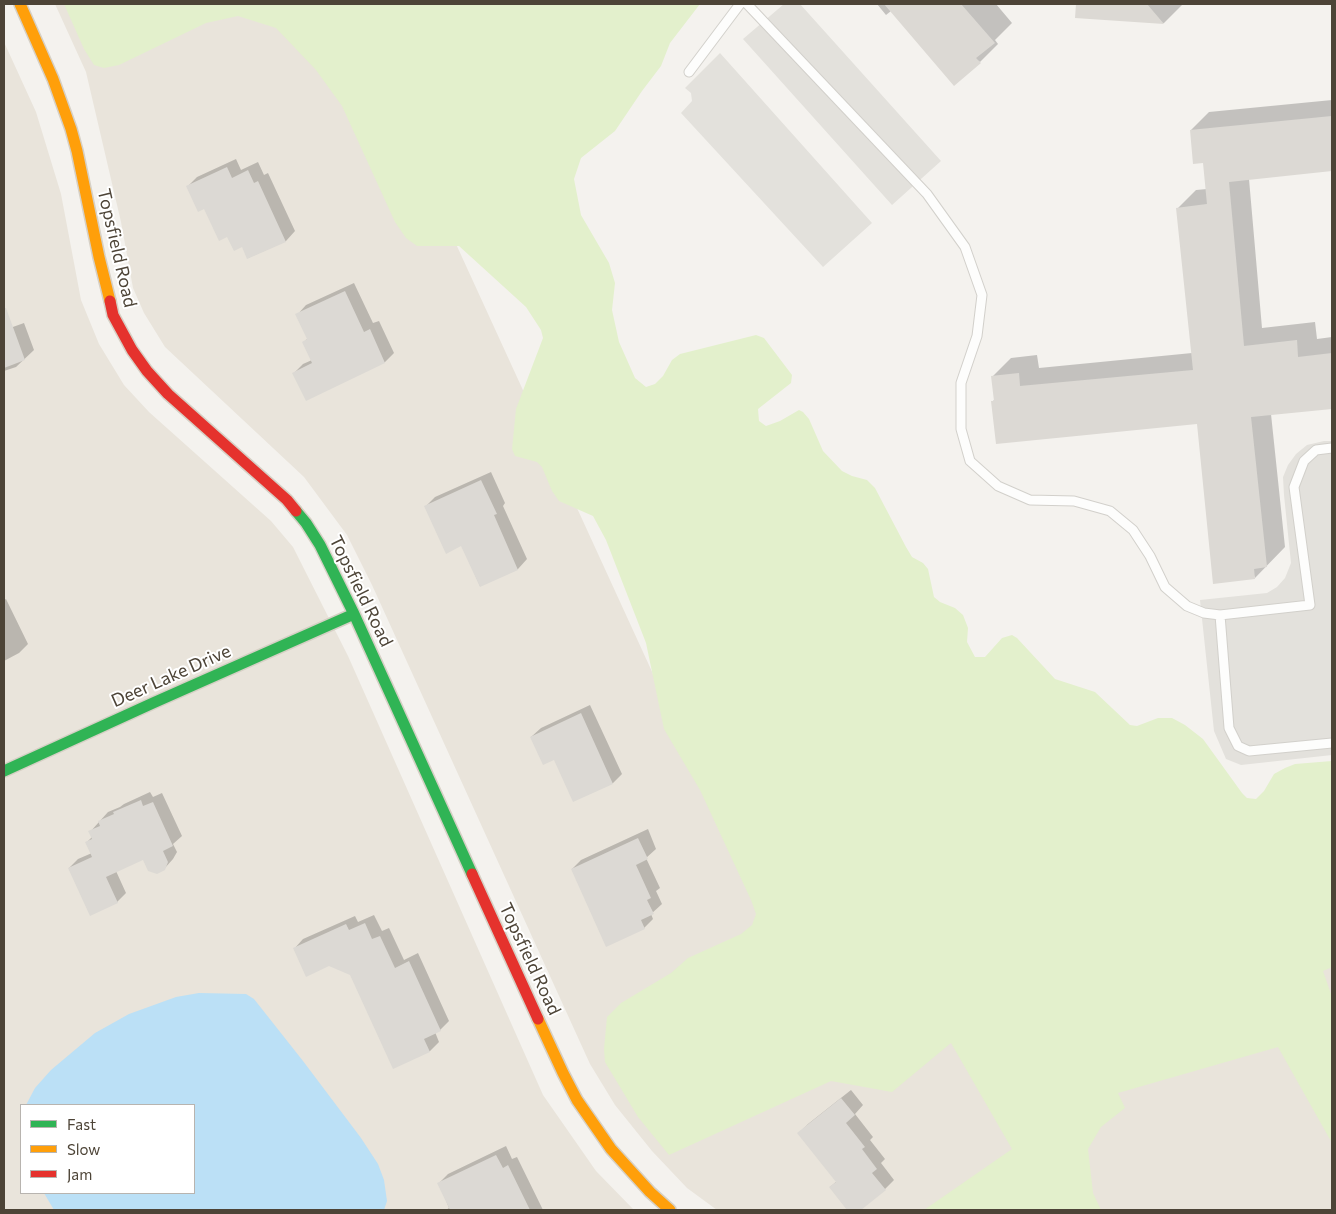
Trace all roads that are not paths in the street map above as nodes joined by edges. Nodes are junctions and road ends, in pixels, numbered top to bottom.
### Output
1 (20, 4) edge
2 (740, 4) edge
3 (747, 4) edge
4 (689, 72) dead end
5 (1332, 448) edge
6 (354, 614) junction
7 (1220, 614) junction
8 (1332, 743) edge
9 (4, 771) edge
10 (670, 1210) edge

1 - 6 street, Topsfield Road
2 - 4 lane
3 - 7 lane
5 - 7 lane
6 - 9 street, Deer Lake Drive
6 - 10 street, Topsfield Road
7 - 8 lane

